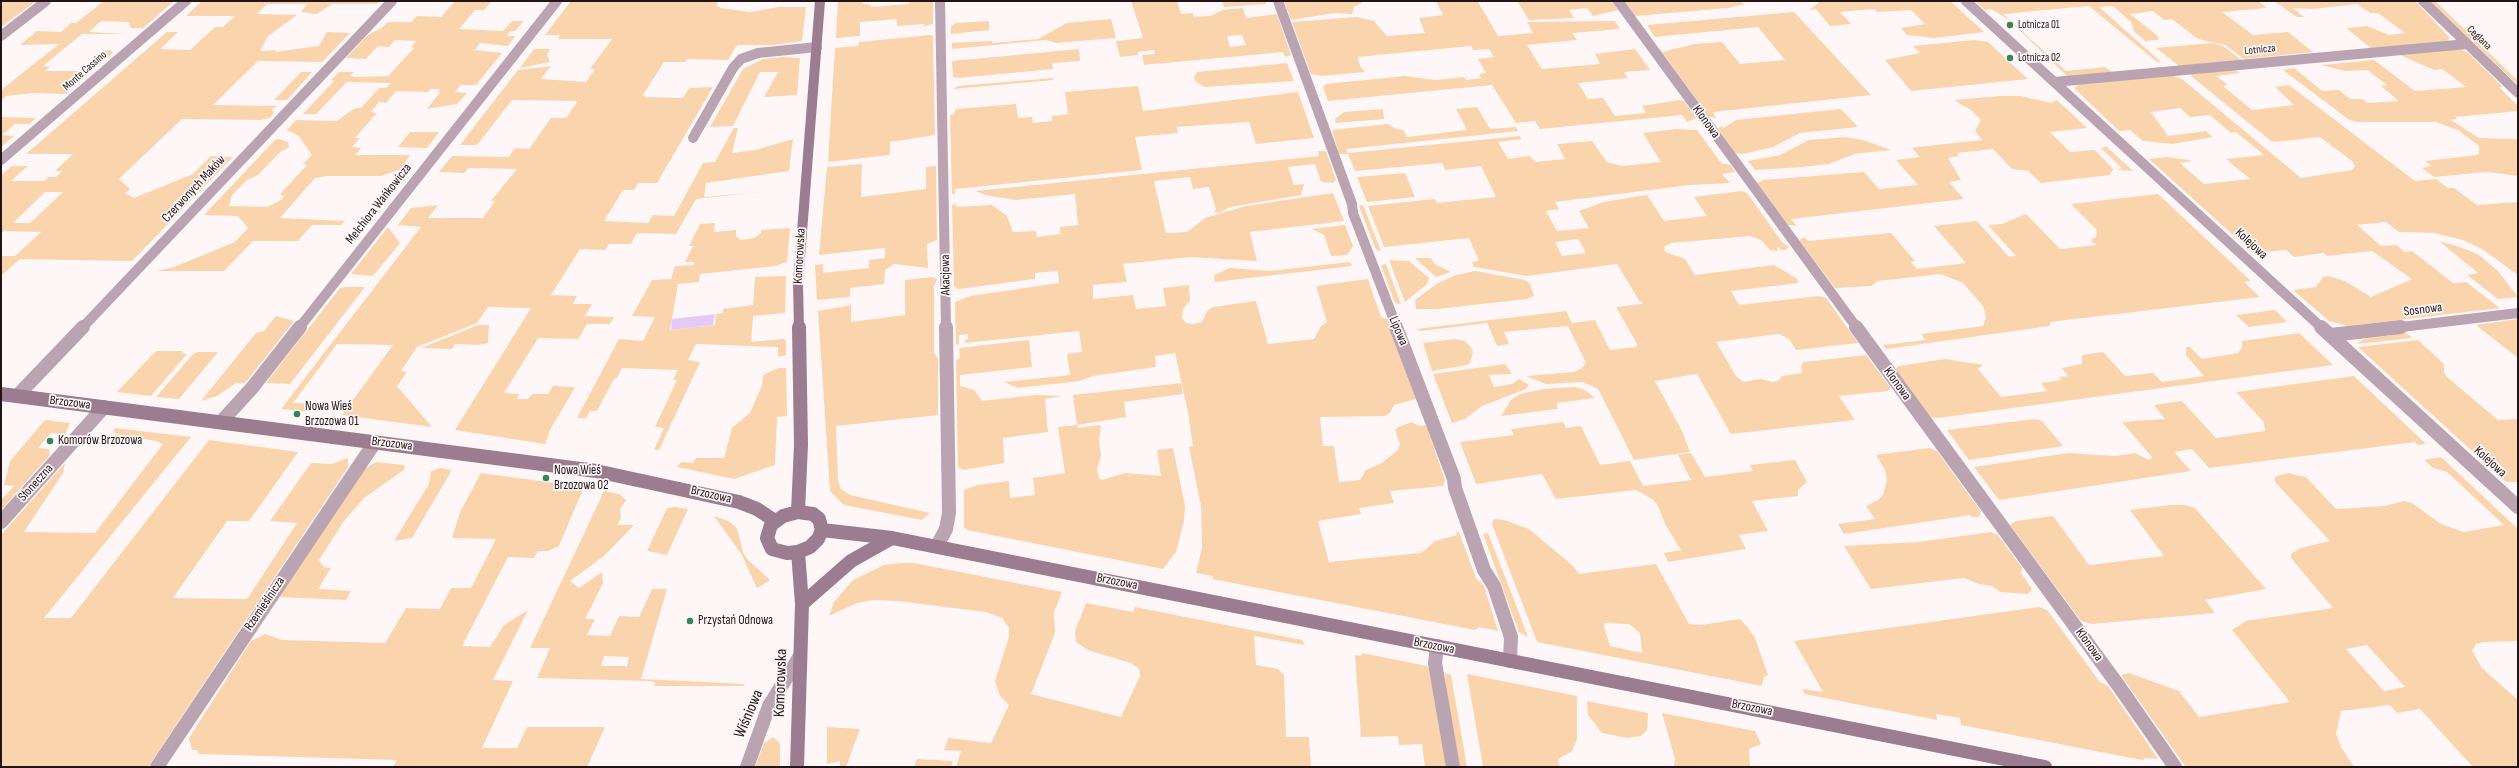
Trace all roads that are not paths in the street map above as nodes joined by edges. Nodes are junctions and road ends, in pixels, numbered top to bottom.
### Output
1 (46, 1) edge
2 (186, 1) edge
3 (392, 1) edge
4 (557, 1) edge
5 (820, 1) edge
6 (940, 1) edge
7 (1278, 1) edge
8 (1618, 1) edge
9 (1966, 1) edge
10 (2423, 1) edge
11 (1, 36) edge
12 (2467, 44) junction
13 (817, 47) junction
14 (2054, 82) junction
15 (2518, 93) edge
16 (693, 138) dead end
17 (1, 160) edge
18 (2518, 313) edge
19 (2331, 335) junction
20 (1, 394) edge
21 (17, 396) junction
22 (104, 407) junction
23 (221, 422) junction
24 (375, 442) junction
25 (2518, 507) edge
26 (798, 512) junction
27 (775, 521) junction
28 (1, 522) edge
29 (822, 530) junction
30 (892, 538) junction
31 (936, 546) junction
32 (798, 552) junction
33 (802, 604) junction
34 (1438, 646) junction
35 (800, 656) junction
36 (1510, 661) junction
37 (157, 767) edge
38 (747, 767) edge
39 (797, 767) edge
40 (1453, 767) edge
41 (2046, 767) edge
42 (2175, 767) edge

1 - 11 street
2 - 17 street, Monte Cassino
3 - 21 street, Czerwonych Maków
4 - 23 street, Melchiora Wańkowicza
5 - 13 street, Komorowska
6 - 31 street, Akacjowa
7 - 36 street, Lipowa
8 - 42 street, Klonowa
9 - 14 street, Kolejowa
10 - 12 street, Ceglana
12 - 14 street, Lotnicza
12 - 15 street, Ceglana
13 - 16 street
13 - 26 street, Komorowska
14 - 19 street, Kolejowa
18 - 19 street, Sosnowa
19 - 25 street, Kolejowa
20 - 21 street, Brzozowa
21 - 22 street, Brzozowa
22 - 23 street, Brzozowa
22 - 28 street, Słoneczna
23 - 24 street, Brzozowa
24 - 27 street, Brzozowa
24 - 37 street, Rzemieślnicza
26 - 27 street
26 - 29 street
27 - 32 street
29 - 30 street, Brzozowa
29 - 32 street
30 - 31 street, Brzozowa
30 - 33 street
31 - 34 street, Brzozowa
32 - 33 street, Komorowska
33 - 35 street, Komorowska
34 - 36 street, Brzozowa
34 - 40 street
35 - 38 street, Wiśniowa
35 - 39 street, Komorowska
36 - 41 street, Brzozowa

